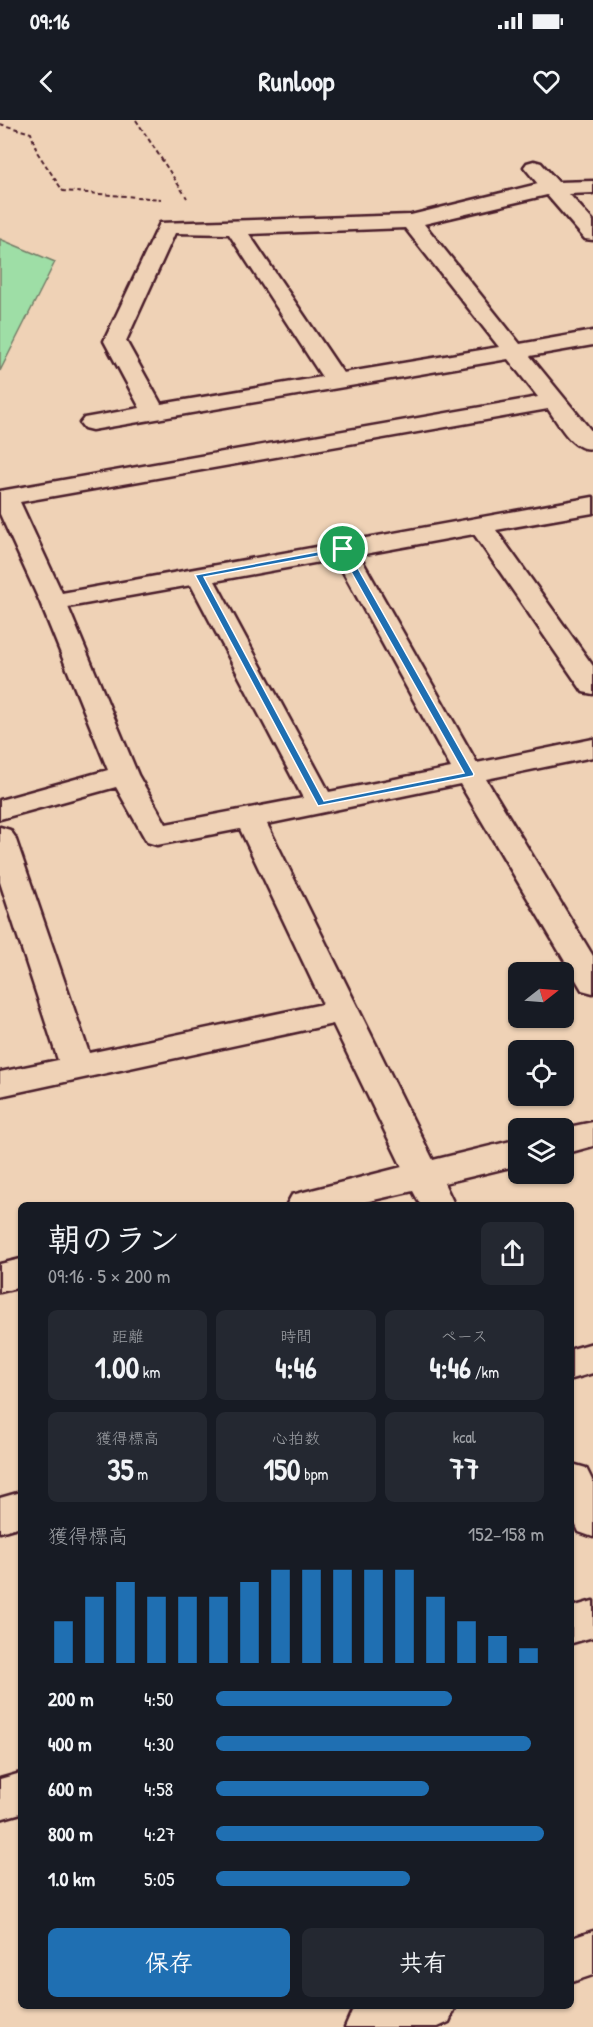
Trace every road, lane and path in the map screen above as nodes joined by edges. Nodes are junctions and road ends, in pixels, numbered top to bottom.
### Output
1 (136, 120) edge
2 (0, 124) edge
3 (534, 167) dead end
4 (593, 187) edge
5 (551, 188) junction
6 (166, 200) dead end
7 (188, 201) dead end
8 (411, 221) junction
9 (235, 228) junction
10 (593, 234) edge
11 (593, 338) edge
12 (514, 352) junction
13 (336, 380) junction
14 (554, 401) junction
15 (154, 412) junction
16 (92, 423) dead end
17 (591, 444) edge
18 (2, 497) edge
19 (593, 505) edge
20 (480, 525) junction
21 (343, 549) junction
22 (199, 575) junction
23 (53, 602) junction
24 (593, 686) edge
25 (593, 747) edge
26 (470, 774) junction
27 (124, 775) junction
28 (321, 804) junction
29 (0, 810) edge
30 (249, 818) junction
31 (0, 837) edge
32 (593, 982) edge
33 (342, 1011) junction
34 (77, 1067) junction
35 (0, 1084) edge
36 (593, 1134) edge
37 (574, 1139) edge
38 (508, 1157) edge
39 (430, 1190) edge
40 (322, 1202) edge
41 (18, 1274) edge
42 (0, 1278) edge
43 (593, 1358) edge
44 (574, 1363) edge
45 (574, 1484) edge
46 (18, 1510) edge
47 (0, 1515) edge
48 (593, 1520) edge
49 (593, 1619) edge
50 (574, 1624) edge
51 (18, 1794) edge
52 (0, 1799) edge
53 (593, 1953) edge
54 (574, 1959) edge
55 (424, 2009) edge
56 (368, 2027) edge

1 - 7 path
2 - 6 path
3 - 5 street
4 - 5 street
5 - 8 street
5 - 10 street
8 - 9 street
8 - 12 street
9 - 13 street
9 - 15 street
11 - 12 street
12 - 13 street
12 - 14 street
13 - 15 street
14 - 17 street
14 - 18 street
15 - 16 street
18 - 23 street
19 - 20 street
20 - 21 street
20 - 24 street
21 - 22 street
21 - 26 street
22 - 23 street
22 - 28 street
23 - 27 street
25 - 26 street
26 - 28 street
26 - 32 street
27 - 29 street
27 - 30 street
28 - 30 street
30 - 33 street
31 - 34 street
33 - 34 street
33 - 39 street
34 - 35 street
36 - 37 street
38 - 39 street
39 - 40 street
41 - 42 street
43 - 44 street
45 - 48 street
46 - 47 street
49 - 50 street
51 - 52 street
53 - 54 street
55 - 56 street

